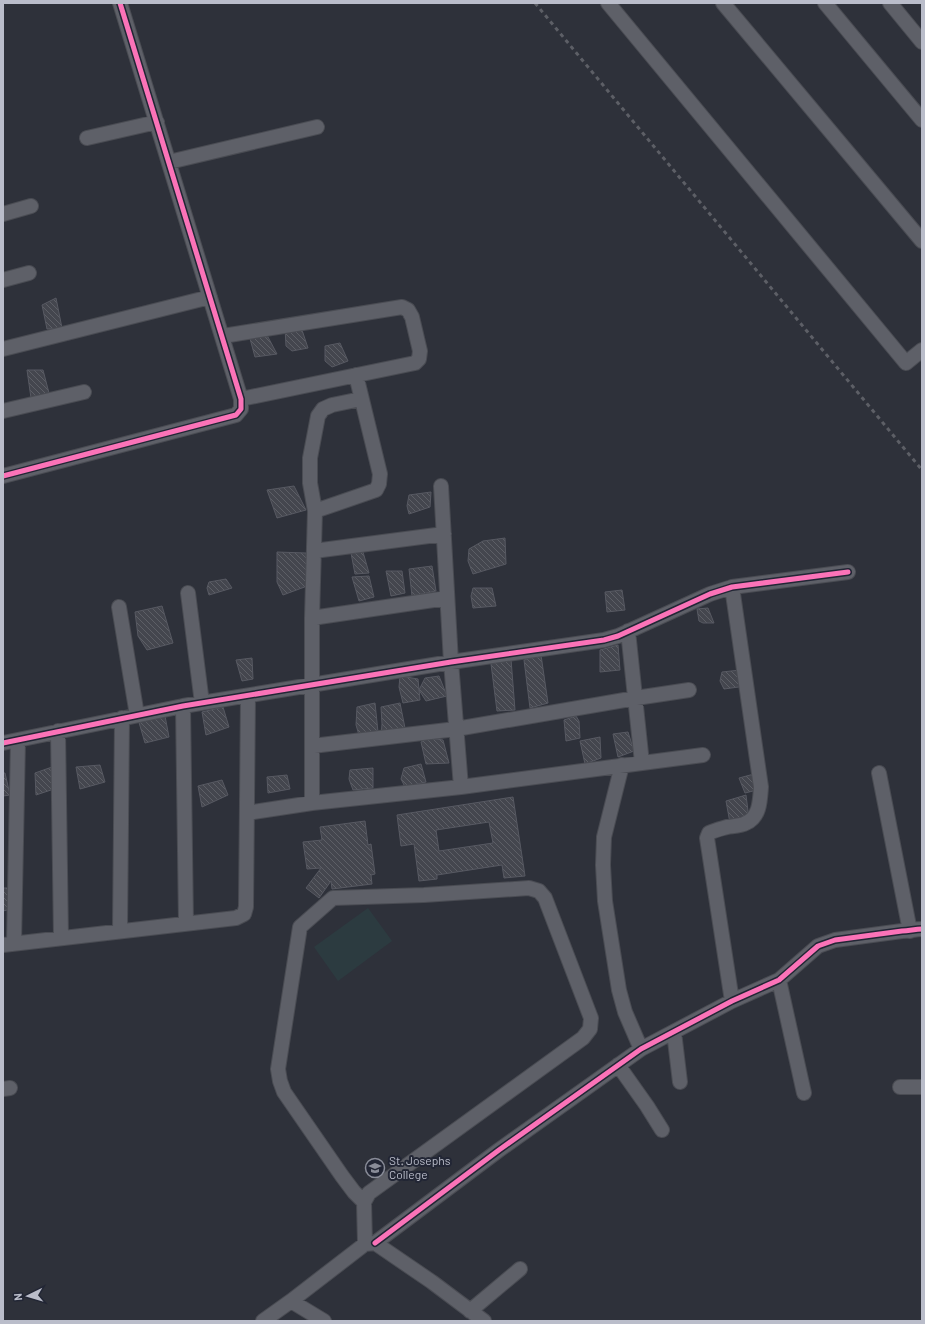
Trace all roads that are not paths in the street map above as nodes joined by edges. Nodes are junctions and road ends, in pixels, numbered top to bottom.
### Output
1 (120, 3) edge
2 (608, 3) edge
3 (723, 3) edge
4 (825, 3) edge
5 (890, 3) edge
6 (922, 42) edge
7 (922, 120) edge
8 (157, 122) junction
9 (317, 127) dead end
10 (87, 138) dead end
11 (169, 162) junction
12 (31, 206) dead end
13 (3, 214) edge
14 (922, 241) edge
15 (30, 273) dead end
16 (3, 280) edge
17 (210, 297) junction
18 (223, 336) junction
19 (3, 349) edge
20 (922, 350) edge
21 (356, 375) junction
22 (84, 392) dead end
23 (241, 399) junction
24 (361, 399) junction
25 (3, 411) edge
26 (3, 476) edge
27 (441, 486) dead end
28 (315, 511) junction
29 (444, 534) junction
30 (314, 551) junction
31 (848, 572) dead end
32 (732, 587) junction
33 (188, 593) dead end
34 (447, 598) junction
35 (119, 607) dead end
36 (312, 618) junction
37 (628, 631) junction
38 (450, 662) junction
39 (312, 685) junction
40 (689, 690) dead end
41 (248, 696) junction
42 (636, 698) junction
43 (202, 703) junction
44 (183, 706) junction
45 (137, 715) junction
46 (122, 718) junction
47 (456, 729) junction
48 (58, 731) junction
49 (18, 740) junction
50 (3, 743) edge
51 (312, 746) junction
52 (703, 755) dead end
53 (642, 763) junction
54 (622, 765) junction
55 (879, 773) dead end
56 (461, 787) junction
57 (312, 803) junction
58 (247, 813) junction
59 (186, 923) junction
60 (916, 930) edge
61 (120, 931) junction
62 (61, 938) junction
63 (8, 944) edge
64 (779, 980) junction
65 (732, 1001) junction
66 (674, 1032) junction
67 (641, 1049) junction
68 (618, 1065) junction
69 (680, 1082) dead end
70 (900, 1086) dead end
71 (922, 1087) edge
72 (804, 1093) dead end
73 (662, 1130) dead end
74 (364, 1202) junction
75 (370, 1243) junction
76 (520, 1269) dead end
77 (291, 1301) junction
78 (470, 1311) junction
79 (263, 1321) edge
80 (324, 1321) edge
81 (484, 1321) edge

1 - 8 street
2 - 20 street
3 - 14 street
4 - 7 street
5 - 6 street
8 - 10 street
8 - 11 street
9 - 11 street
11 - 17 street
12 - 13 street
15 - 16 street
17 - 18 street
17 - 19 street
18 - 21 street
18 - 23 street
21 - 23 street
21 - 24 street
22 - 25 street
23 - 26 street
24 - 28 street
24 - 28 street
27 - 29 street
28 - 30 street
29 - 30 street
29 - 34 street
30 - 36 street
31 - 32 street
32 - 37 street
32 - 65 street
33 - 43 street
34 - 36 street
34 - 38 street
35 - 45 street
36 - 39 street
37 - 38 street
37 - 42 street
38 - 39 street
38 - 47 street
39 - 41 street
39 - 51 street
40 - 42 street
41 - 43 street
41 - 58 street
42 - 47 street
42 - 53 street
43 - 44 street
44 - 45 street
44 - 59 street
45 - 46 street
46 - 48 street
46 - 61 street
47 - 51 street
47 - 56 street
48 - 49 street
48 - 62 street
49 - 50 street
49 - 63 street
51 - 57 street
52 - 53 street
53 - 54 street
54 - 56 street
54 - 67 street
55 - 60 street
56 - 57 street
57 - 58 street
58 - 59 street
59 - 61 street
60 - 64 street
61 - 62 street
62 - 63 street
64 - 65 street
64 - 72 street
65 - 66 street
66 - 67 street
66 - 69 street
67 - 68 street
68 - 73 street
68 - 75 street
70 - 71 street
74 - 74 street
74 - 75 street
75 - 77 street
75 - 78 street
76 - 78 street
77 - 79 street
77 - 80 street
78 - 81 street

